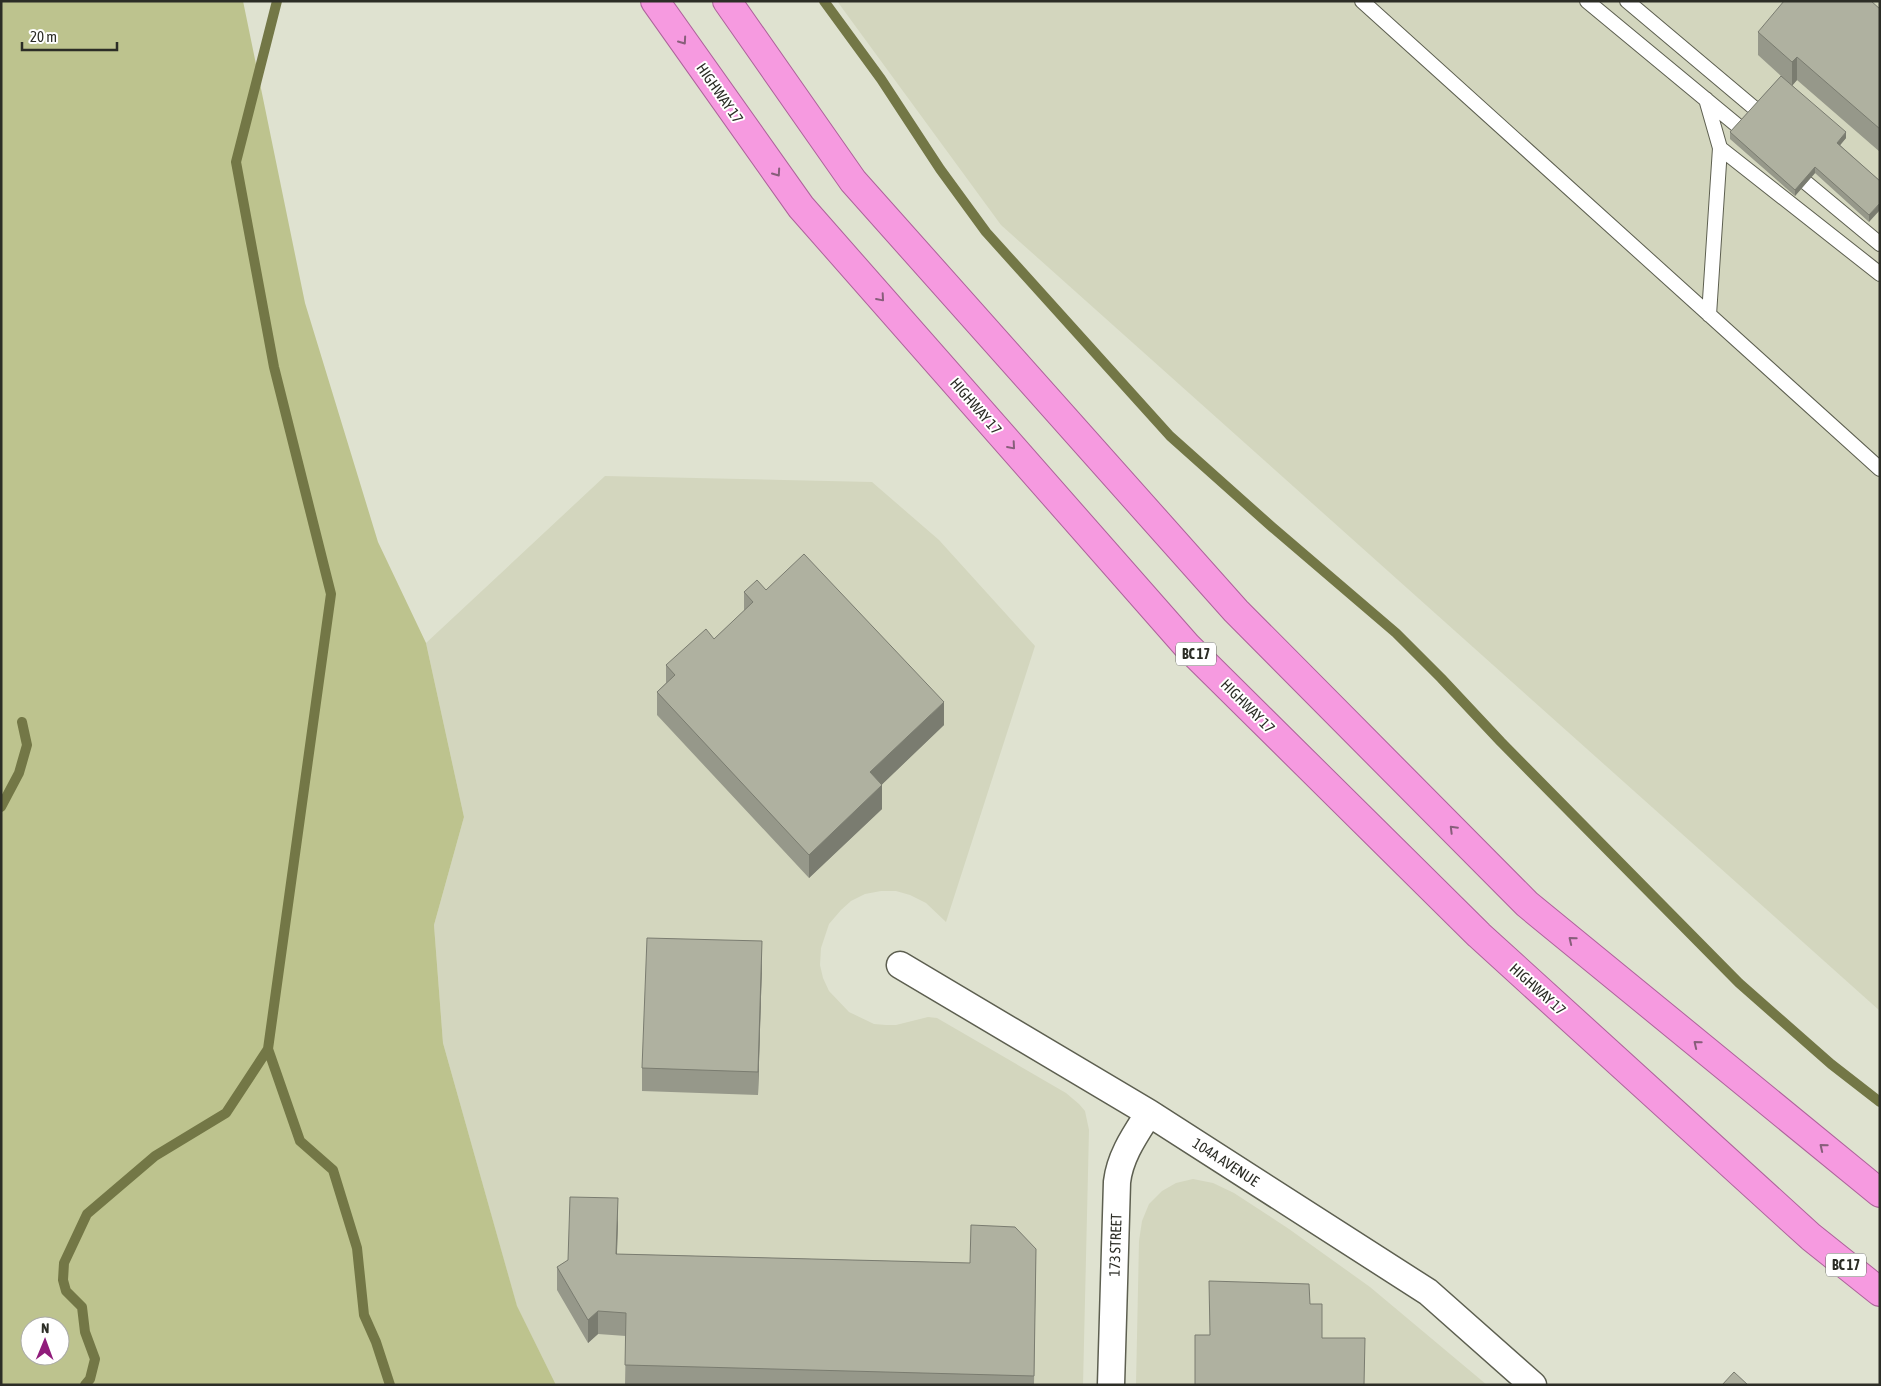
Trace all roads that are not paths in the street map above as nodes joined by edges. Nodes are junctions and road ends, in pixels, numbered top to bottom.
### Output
1 (655, 1) edge
2 (726, 1) edge
3 (1362, 1) edge
4 (1587, 1) edge
5 (1628, 1) edge
6 (1706, 100) junction
7 (1773, 124) edge
8 (1759, 143) edge
9 (1720, 148) junction
10 (1781, 162) edge
11 (1880, 244) edge
12 (1880, 274) edge
13 (1709, 315) junction
14 (1880, 469) edge
15 (900, 965) dead end
16 (1149, 1113) junction
17 (1880, 1194) edge
18 (1880, 1292) edge
19 (1111, 1385) edge
20 (1533, 1385) edge

1 -> 18 highway, HIGHWAY 17 / BC 17
17 -> 2 highway
3 - 13 lane
4 - 6 lane
5 - 7 lane
6 - 8 lane
6 - 9 lane
9 - 12 lane
9 - 13 lane
10 - 11 lane
13 - 14 lane
15 - 16 street, 104A AVENUE
16 - 19 street, 173 STREET
16 - 20 street, 104A AVENUE

